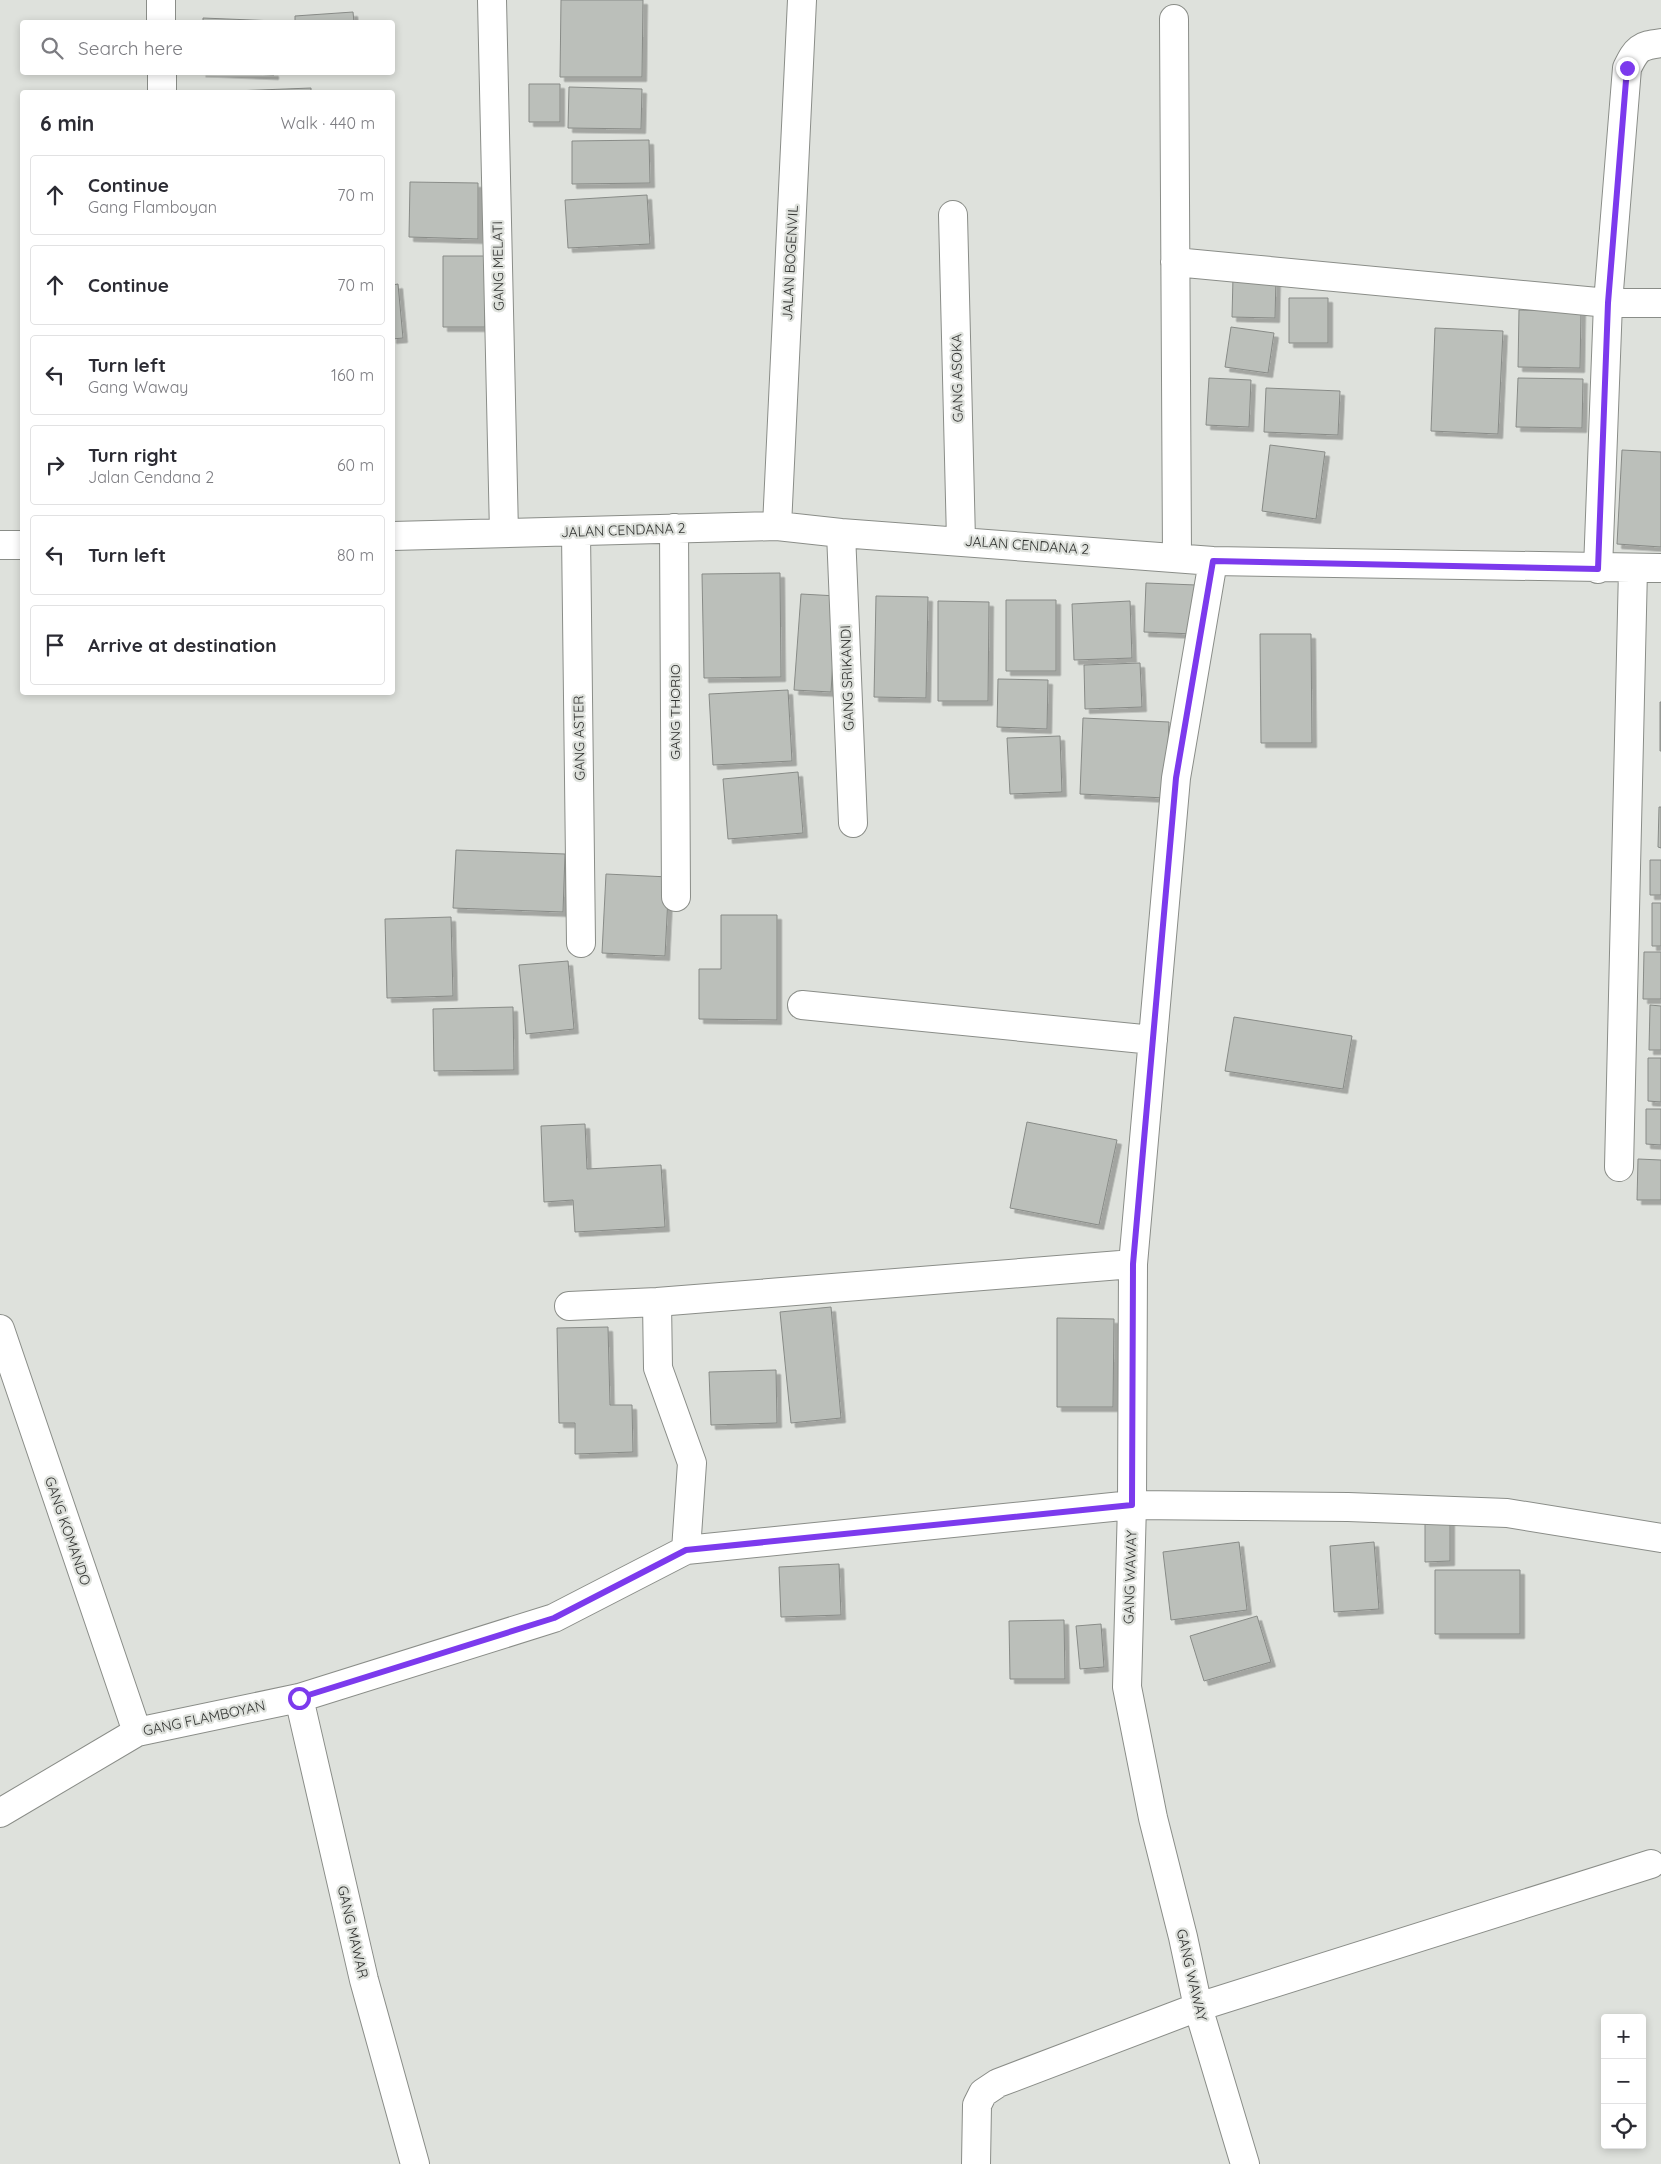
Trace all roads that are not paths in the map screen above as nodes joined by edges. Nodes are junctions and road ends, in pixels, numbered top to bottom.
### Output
1 (161, 0) edge
2 (492, 0) edge
3 (802, 0) edge
4 (1174, 19) dead end
5 (162, 20) edge
6 (1661, 43) edge
7 (162, 75) edge
8 (162, 90) edge
9 (953, 215) dead end
10 (1175, 262) junction
11 (1608, 303) junction
12 (1661, 303) edge
13 (777, 526) junction
14 (674, 528) junction
15 (504, 533) junction
16 (576, 533) junction
17 (841, 533) junction
18 (395, 536) edge
19 (961, 540) junction
20 (0, 545) edge
21 (20, 545) edge
22 (1177, 557) junction
23 (1213, 561) junction
24 (1661, 568) edge
25 (1598, 569) junction
26 (1633, 569) junction
27 (853, 823) dead end
28 (676, 896) dead end
29 (581, 943) dead end
30 (802, 1005) dead end
31 (1153, 1040) junction
32 (1619, 1167) dead end
33 (1133, 1264) junction
34 (657, 1302) junction
35 (569, 1306) dead end
36 (0, 1329) edge
37 (1132, 1505) junction
38 (1661, 1538) edge
39 (686, 1550) junction
40 (299, 1698) junction
41 (137, 1732) junction
42 (0, 1813) edge
43 (1651, 1864) dead end
44 (1198, 2007) junction
45 (415, 2164) edge
46 (976, 2164) edge
47 (1245, 2164) edge

1 - 5 street
2 - 15 street, GANG MELATI
3 - 13 street, JALAN BOGENVIL
4 - 10 street
6 - 11 street
7 - 8 street
9 - 19 street, GANG ASOKA
10 - 11 street
10 - 22 street
11 - 12 street
11 - 25 street
13 - 14 street, JALAN CENDANA 2
13 - 17 street, JALAN CENDANA 2
14 - 16 street, JALAN CENDANA 2
14 - 28 street, GANG THORIO
15 - 16 street, JALAN CENDANA 2
15 - 18 street, JALAN CENDANA 2
16 - 29 street, GANG ASTER
17 - 19 street, JALAN CENDANA 2
17 - 27 street, GANG SRIKANDI
19 - 22 street, JALAN CENDANA 2
20 - 21 street
22 - 23 street, JALAN CENDANA 2
23 - 25 street, JALAN CENDANA 2
23 - 31 street, GANG WAWAY
24 - 26 street, JALAN CENDANA 2
25 - 26 street, JALAN CENDANA 2
26 - 32 street
30 - 31 street
31 - 33 street, GANG WAWAY
33 - 34 street
33 - 37 street, GANG WAWAY
34 - 35 street
34 - 39 street
36 - 41 street, GANG KOMANDO
37 - 38 street
37 - 39 street
37 - 44 street, GANG WAWAY
39 - 40 street, GANG FLAMBOYAN
40 - 41 street, GANG FLAMBOYAN
40 - 45 street, GANG MAWAR
41 - 42 street, GANG FLAMBOYAN
43 - 44 street
44 - 46 street
44 - 47 street, GANG WAWAY

